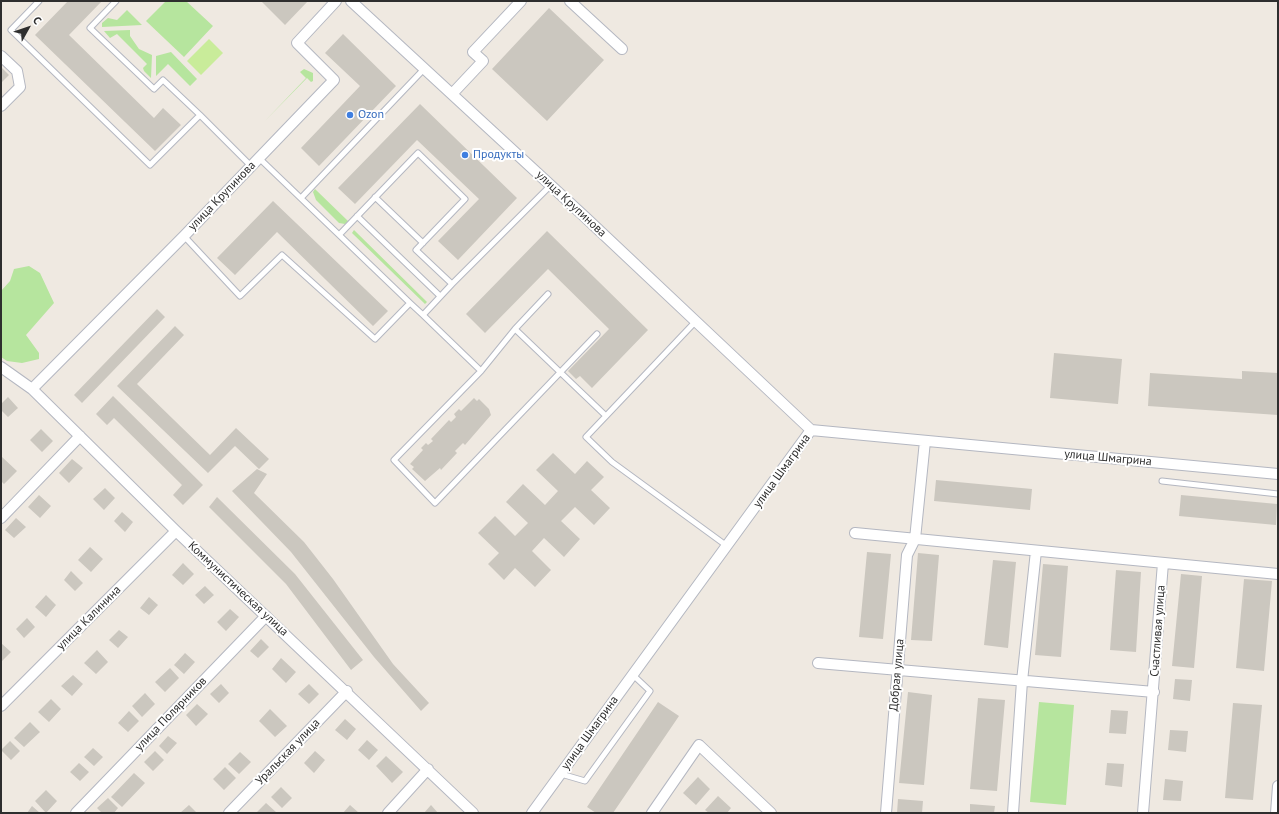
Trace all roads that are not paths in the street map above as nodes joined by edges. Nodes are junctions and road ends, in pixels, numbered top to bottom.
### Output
1 (29, 1) edge
2 (39, 1) edge
3 (116, 1) edge
4 (336, 1) edge
5 (351, 1) edge
6 (521, 1) edge
7 (570, 1) edge
8 (34, 6) junction
9 (622, 49) dead end
10 (1, 56) edge
11 (424, 69) junction
12 (452, 94) junction
13 (1, 106) edge
14 (200, 116) junction
15 (259, 158) junction
16 (251, 166) junction
17 (551, 185) junction
18 (375, 197) junction
19 (301, 198) junction
20 (357, 216) junction
21 (340, 234) junction
22 (184, 236) junction
23 (423, 243) junction
24 (452, 284) junction
25 (548, 294) dead end
26 (440, 296) junction
27 (410, 303) junction
28 (423, 315) junction
29 (696, 321) junction
30 (515, 329) junction
31 (597, 334) dead end
32 (1, 367) edge
33 (481, 371) junction
34 (560, 372) junction
35 (32, 389) junction
36 (606, 416) junction
37 (811, 430) junction
38 (80, 436) junction
39 (925, 441) junction
40 (1278, 474) edge
41 (1162, 481) dead end
42 (1278, 494) edge
43 (1, 518) edge
44 (176, 531) junction
45 (855, 533) dead end
46 (915, 539) junction
47 (727, 546) junction
48 (1036, 551) junction
49 (1164, 563) junction
50 (1278, 574) edge
51 (266, 616) junction
52 (818, 663) dead end
53 (897, 670) junction
54 (633, 674) junction
55 (1022, 681) junction
56 (347, 691) junction
57 (1154, 692) junction
58 (1, 706) edge
59 (428, 769) junction
60 (561, 774) junction
61 (1278, 786) edge
62 (76, 813) edge
63 (229, 813) edge
64 (388, 813) edge
65 (473, 813) edge
66 (532, 813) edge
67 (652, 813) edge
68 (771, 813) edge
69 (886, 813) edge
70 (1013, 813) edge
71 (1143, 813) edge
72 (1276, 813) edge

1 - 8 lane
2 - 8 lane
3 - 14 lane
4 - 15 street, улица Крупинова
5 - 11 street, улица Крупинова
6 - 12 street
7 - 9 street
8 - 14 lane
10 - 13 street
11 - 12 street, улица Крупинова
11 - 19 lane
12 - 17 street, улица Крупинова
14 - 16 lane
15 - 16 street, улица Крупинова
15 - 19 lane
16 - 22 street, улица Крупинова
17 - 24 lane
17 - 29 street, улица Крупинова
18 - 20 lane
18 - 23 lane
18 - 23 lane
19 - 21 lane
20 - 21 lane
20 - 26 lane
21 - 27 lane
22 - 27 lane
22 - 35 street, улица Крупинова
23 - 24 lane
24 - 26 lane
25 - 30 lane
26 - 28 lane
27 - 28 lane
28 - 33 lane
29 - 36 lane
29 - 37 street, улица Крупинова
30 - 33 lane
30 - 34 lane
31 - 34 lane
32 - 35 street, Коммунистическая улица
33 - 34 lane
34 - 36 lane
35 - 38 street, Коммунистическая улица
36 - 47 lane
37 - 39 street, улица Шмагрина
37 - 47 street, улица Шмагрина
38 - 43 street
38 - 44 street, Коммунистическая улица
39 - 40 street, улица Шмагрина
39 - 46 street, Добрая улица
41 - 42 lane
44 - 51 street, Коммунистическая улица
44 - 58 street, улица Калинина
45 - 46 street
46 - 48 street
46 - 53 street, Добрая улица
47 - 54 street, улица Шмагрина
48 - 49 street
48 - 55 street
49 - 50 street
49 - 57 street, Счастливая улица
51 - 56 street, Коммунистическая улица
51 - 62 street, улица Полярников
52 - 53 street
53 - 55 street
53 - 69 street, Добрая улица
54 - 60 street, улица Шмагрина
54 - 60 lane
55 - 57 street
55 - 70 street
56 - 59 street, Коммунистическая улица
56 - 63 street, Уральская улица
57 - 71 street, Счастливая улица
59 - 64 street
59 - 65 street, Коммунистическая улица
60 - 66 street, улица Шмагрина
61 - 72 street
67 - 68 street

